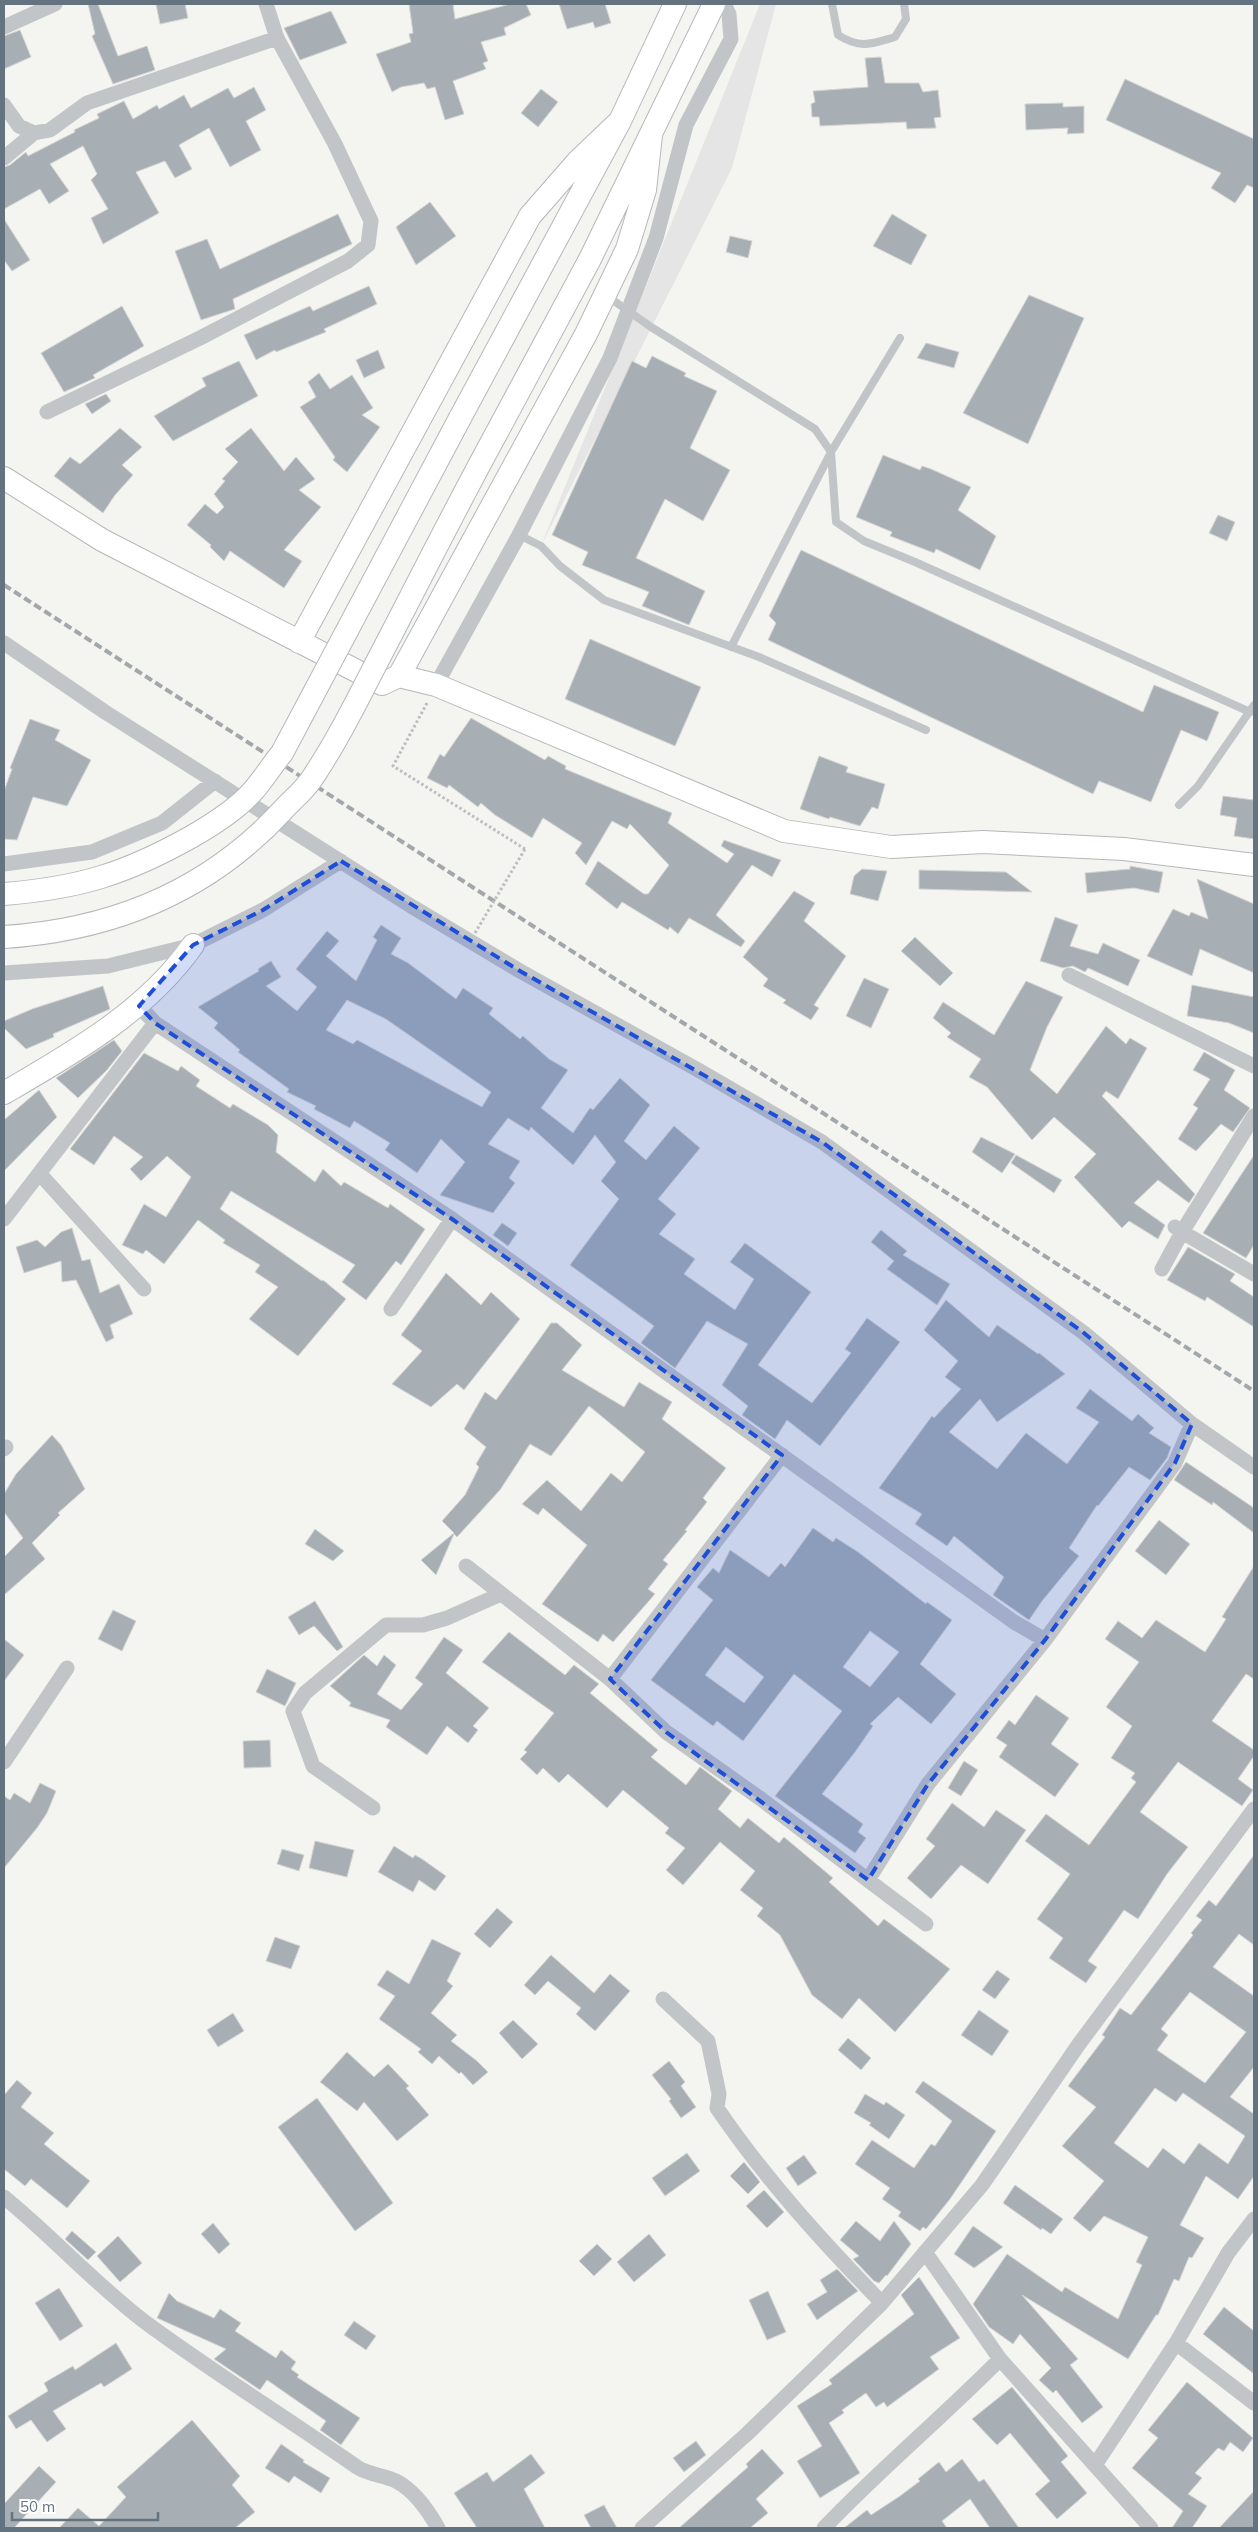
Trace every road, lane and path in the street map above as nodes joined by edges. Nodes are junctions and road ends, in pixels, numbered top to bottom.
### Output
1 (55, 4) edge
2 (266, 4) edge
3 (675, 4) edge
4 (714, 4) edge
5 (724, 4) edge
6 (832, 4) edge
7 (904, 4) edge
8 (4, 27) edge
9 (277, 38) junction
10 (4, 104) edge
11 (620, 121) junction
12 (34, 133) junction
13 (651, 135) junction
14 (4, 158) edge
15 (605, 295) junction
16 (628, 311) junction
17 (900, 338) dead end
18 (47, 412) dead end
19 (831, 452) junction
20 (4, 478) edge
21 (519, 535) junction
22 (299, 642) junction
23 (4, 643) edge
24 (731, 647) junction
25 (399, 676) junction
26 (436, 684) junction
27 (1252, 709) edge
28 (926, 730) dead end
29 (215, 781) junction
30 (1179, 805) dead end
31 (340, 861) junction
32 (4, 864) edge
33 (1254, 865) edge
34 (4, 894) edge
35 (475, 933) dead end
36 (4, 936) edge
37 (193, 945) junction
38 (4, 972) edge
39 (1069, 975) dead end
40 (140, 1006) junction
41 (155, 1023) junction
42 (1254, 1066) edge
43 (4, 1093) edge
44 (1254, 1116) edge
45 (40, 1174) junction
46 (4, 1219) edge
47 (452, 1220) junction
48 (1178, 1230) junction
49 (1162, 1269) dead end
50 (1254, 1274) edge
51 (144, 1289) dead end
52 (391, 1308) dead end
53 (1192, 1424) junction
54 (782, 1455) junction
55 (1254, 1467) edge
56 (466, 1566) dead end
57 (501, 1594) junction
58 (1045, 1640) junction
59 (68, 1668) dead end
60 (610, 1679) junction
61 (4, 1762) edge
62 (372, 1808) dead end
63 (1254, 1809) edge
64 (868, 1880) junction
65 (926, 1924) dead end
66 (663, 1999) dead end
67 (4, 2197) edge
68 (1254, 2219) edge
69 (925, 2252) junction
70 (882, 2303) junction
71 (1176, 2343) junction
72 (1000, 2359) junction
73 (1254, 2403) edge
74 (1095, 2464) junction
75 (438, 2528) edge
76 (642, 2528) edge
77 (824, 2528) edge
78 (1151, 2528) edge

1 - 8 street
2 - 9 street
3 - 11 main road
4 - 13 main road
5 - 16 street
6 - 7 lane
9 - 12 street
9 - 18 street
10 - 12 street
11 - 22 main road
11 - 34 main road, bridge
12 - 14 street
13 - 15 main road
13 - 36 main road, bridge
15 - 16 lane
15 - 25 main road
16 - 19 lane
16 - 21 street
17 - 19 lane
19 - 24 lane
19 - 27 lane
20 - 22 main road
21 - 24 lane
21 - 26 street
22 - 25 main road
23 - 29 street
24 - 28 lane
25 - 26 main road
26 - 33 main road
26 - 35 path, bridge
27 - 30 lane
29 - 31 street
29 - 32 street
31 - 37 street
31 - 53 street
37 - 38 street
37 - 40 main road
39 - 42 street
40 - 41 street
40 - 43 main road
41 - 45 street
41 - 47 street
44 - 48 street
45 - 46 street
45 - 51 street
47 - 52 street
47 - 54 street
48 - 49 street
48 - 50 street
53 - 55 street
53 - 58 street
54 - 58 street
54 - 60 street
56 - 57 street
57 - 60 street
57 - 62 street
58 - 64 street
59 - 61 street
60 - 64 street
63 - 69 street
64 - 65 street
66 - 70 street
67 - 75 street
68 - 71 street
69 - 70 street
69 - 72 street
70 - 76 street
71 - 73 street
71 - 74 street
72 - 74 street
72 - 77 street
74 - 78 street

